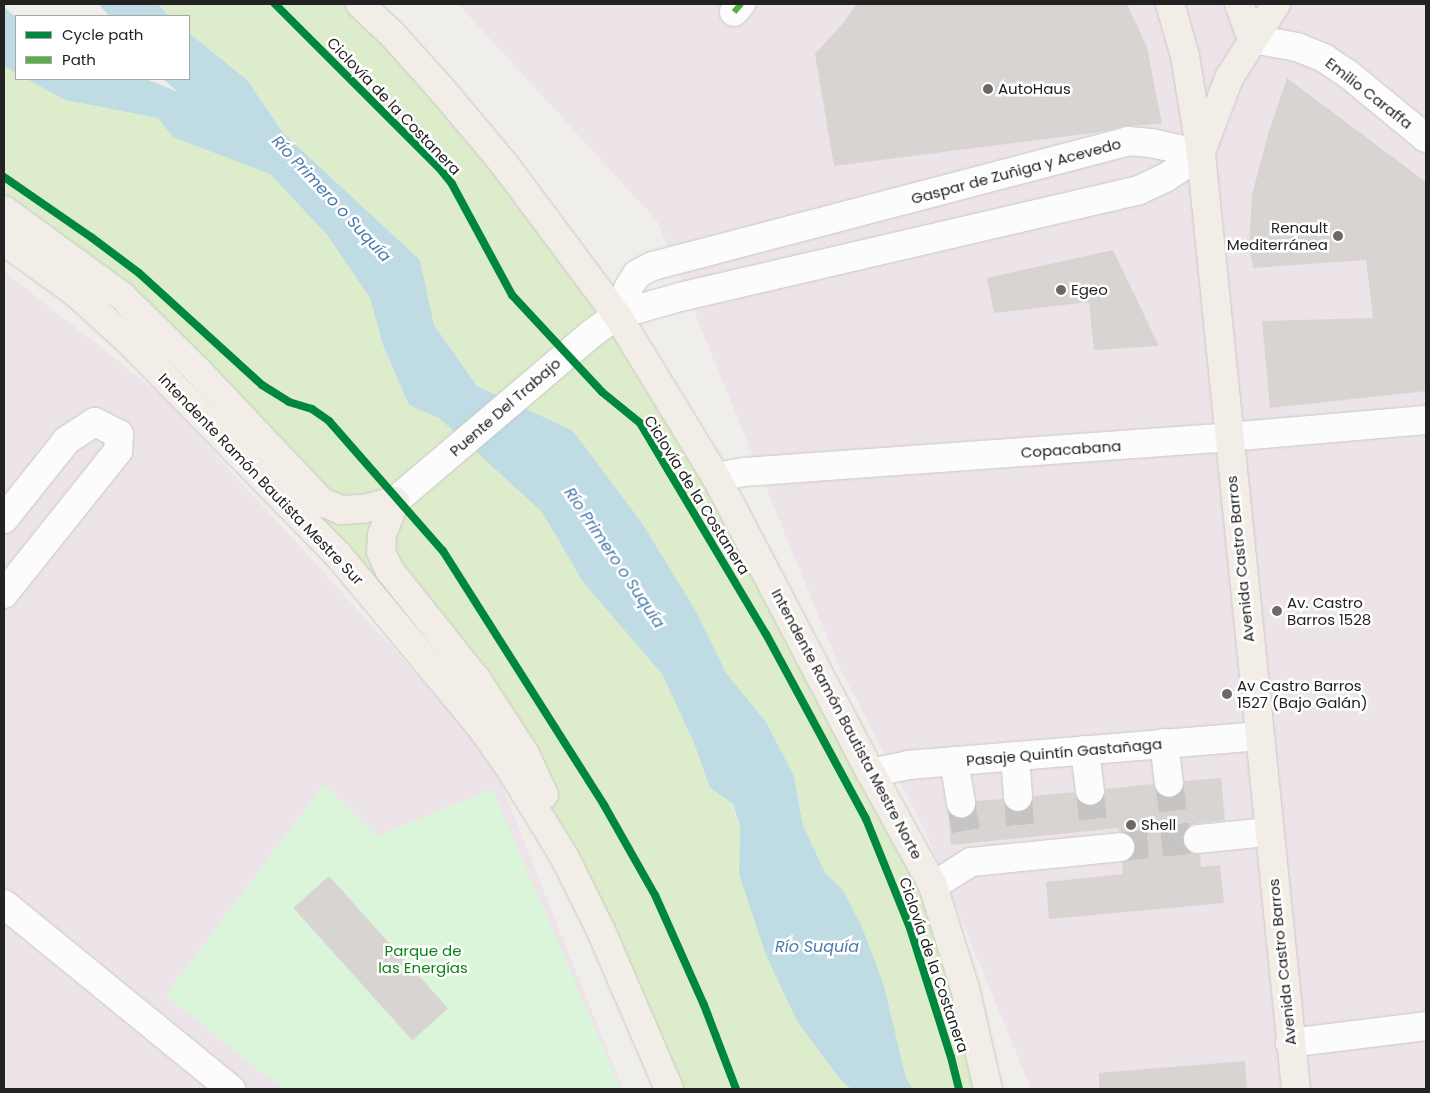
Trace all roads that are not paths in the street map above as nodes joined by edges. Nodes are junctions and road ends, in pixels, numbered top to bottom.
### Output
1 (360, 4) edge
2 (1170, 4) edge
3 (1239, 4) edge
4 (1276, 4) edge
5 (1252, 39) junction
6 (1426, 138) edge
7 (1201, 154) junction
8 (4, 210) edge
9 (4, 241) edge
10 (617, 315) junction
11 (1426, 420) edge
12 (1228, 438) junction
13 (716, 477) junction
14 (389, 507) junction
15 (4, 519) edge
16 (4, 594) edge
17 (1258, 736) junction
18 (1164, 744) junction
19 (1085, 750) junction
20 (1014, 756) junction
21 (954, 761) junction
22 (871, 773) junction
23 (1169, 783) tunnel mouth
24 (1090, 791) tunnel mouth
25 (1018, 798) tunnel mouth
26 (961, 803) tunnel mouth
27 (1268, 832) junction
28 (1198, 839) tunnel mouth
29 (1103, 842) tunnel mouth
30 (565, 858) junction
31 (933, 886) junction
32 (4, 904) edge
33 (1426, 1026) edge
34 (1290, 1043) junction
35 (231, 1089) edge
36 (670, 1089) edge
37 (988, 1089) edge
38 (1296, 1089) edge

1 - 10 main road, Intendente Ramón Bautista Mestre Norte
2 - 7 main road
3 - 5 main road
4 - 5 main road, Avenida Castro Barros
5 - 6 street, Emilio Caraffa
5 - 7 main road, Avenida Castro Barros
7 - 10 street
7 - 10 street, Gaspar de Zuñiga y Acevedo
7 - 12 main road, Avenida Castro Barros
8 - 14 main road
9 - 30 main road, Intendente Ramón Bautista Mestre Sur
10 - 13 main road, Intendente Ramón Bautista Mestre Norte
10 - 14 street, Puente Del Trabajo
11 - 12 street, Copacabana
12 - 13 street, Copacabana
12 - 17 main road, Avenida Castro Barros
13 - 22 main road, Intendente Ramón Bautista Mestre Norte
14 - 30 main road
15 - 16 street
17 - 18 street, Pasaje Quintín Gastañaga
17 - 27 main road, Avenida Castro Barros
18 - 19 street, Pasaje Quintín Gastañaga
18 - 23 street
19 - 20 street, Pasaje Quintín Gastañaga
19 - 24 street
20 - 21 street, Pasaje Quintín Gastañaga
20 - 25 street
21 - 22 street, Pasaje Quintín Gastañaga
21 - 26 street
22 - 31 main road, Intendente Ramón Bautista Mestre Norte
27 - 28 street
27 - 34 main road, Avenida Castro Barros
29 - 31 street
30 - 36 main road, Intendente Ramón Bautista Mestre Sur
31 - 37 main road, Intendente Ramón Bautista Mestre Norte
32 - 35 street
33 - 34 street
34 - 38 main road, Avenida Castro Barros

